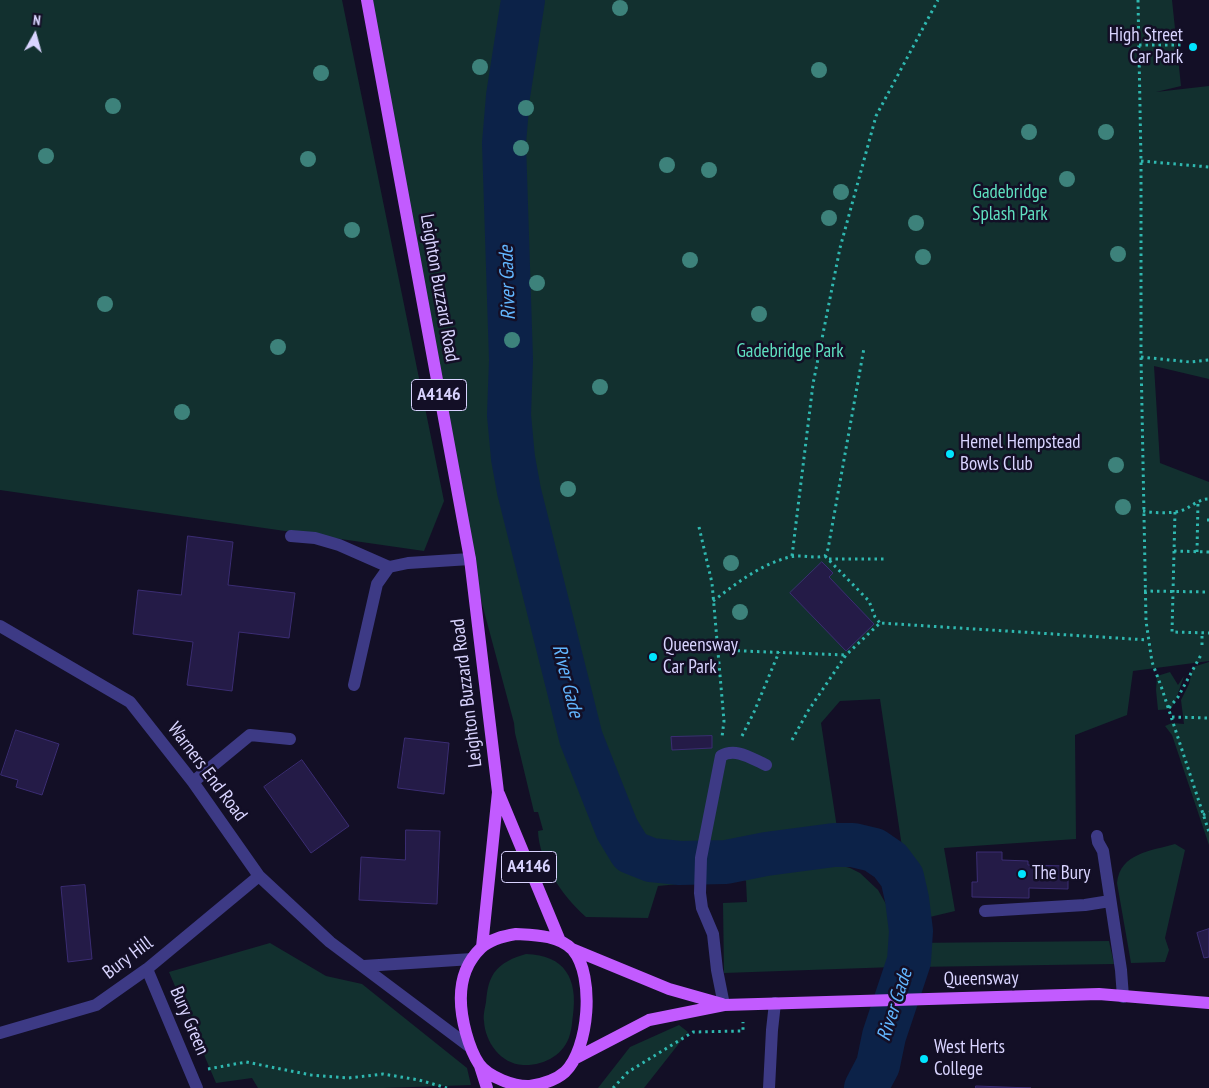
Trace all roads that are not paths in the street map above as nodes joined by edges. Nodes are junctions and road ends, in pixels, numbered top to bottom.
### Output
1 (367, 0) edge
2 (291, 536) dead end
3 (470, 559) junction
4 (389, 567) junction
5 (0, 626) edge
6 (354, 685) dead end
7 (290, 739) dead end
8 (766, 765) dead end
9 (193, 782) junction
10 (498, 792) junction
11 (1097, 836) dead end
12 (259, 876) junction
13 (1110, 901) junction
14 (985, 910) dead end
15 (560, 941) junction
16 (482, 947) junction
17 (572, 949) junction
18 (472, 959) junction
19 (364, 966) junction
20 (147, 969) junction
21 (1123, 997) junction
22 (775, 1003) junction
23 (1209, 1003) edge
24 (724, 1005) junction
25 (0, 1033) edge
26 (470, 1047) junction
27 (576, 1058) junction
28 (480, 1066) junction
29 (566, 1072) junction
30 (197, 1088) edge
31 (486, 1088) edge
32 (559, 1088) edge
33 (769, 1088) edge

1 - 3 main road, Leighton Buzzard Road / A4146
2 - 4 street
3 - 4 street
3 - 10 main road, Leighton Buzzard Road / A4146
4 - 6 street
5 - 9 street, Warners End Road
7 - 9 street
8 - 24 street
9 - 12 street, Warners End Road
10 - 15 main road, Leighton Buzzard Road / A4146
10 - 16 main road, Leighton Buzzard Road / A4146
11 - 13 street
12 - 19 street, Warners End Road
12 - 20 street, Bury Hill
13 - 14 street
13 - 21 street
15 - 16 main road
15 - 17 main road
16 - 18 main road
17 - 24 main road, Queensway
17 - 27 main road
18 - 19 street
18 - 26 main road
19 - 26 street, Warners End Road
20 - 25 street, Bury Hill
20 - 30 street, Bury Green
21 - 22 main road, Queensway
21 - 23 main road, Queensway
22 - 24 main road, Queensway
22 - 33 street
24 - 27 main road, Queensway
26 - 28 main road
27 - 29 main road
28 - 29 main road
28 - 31 main road
29 - 32 main road

